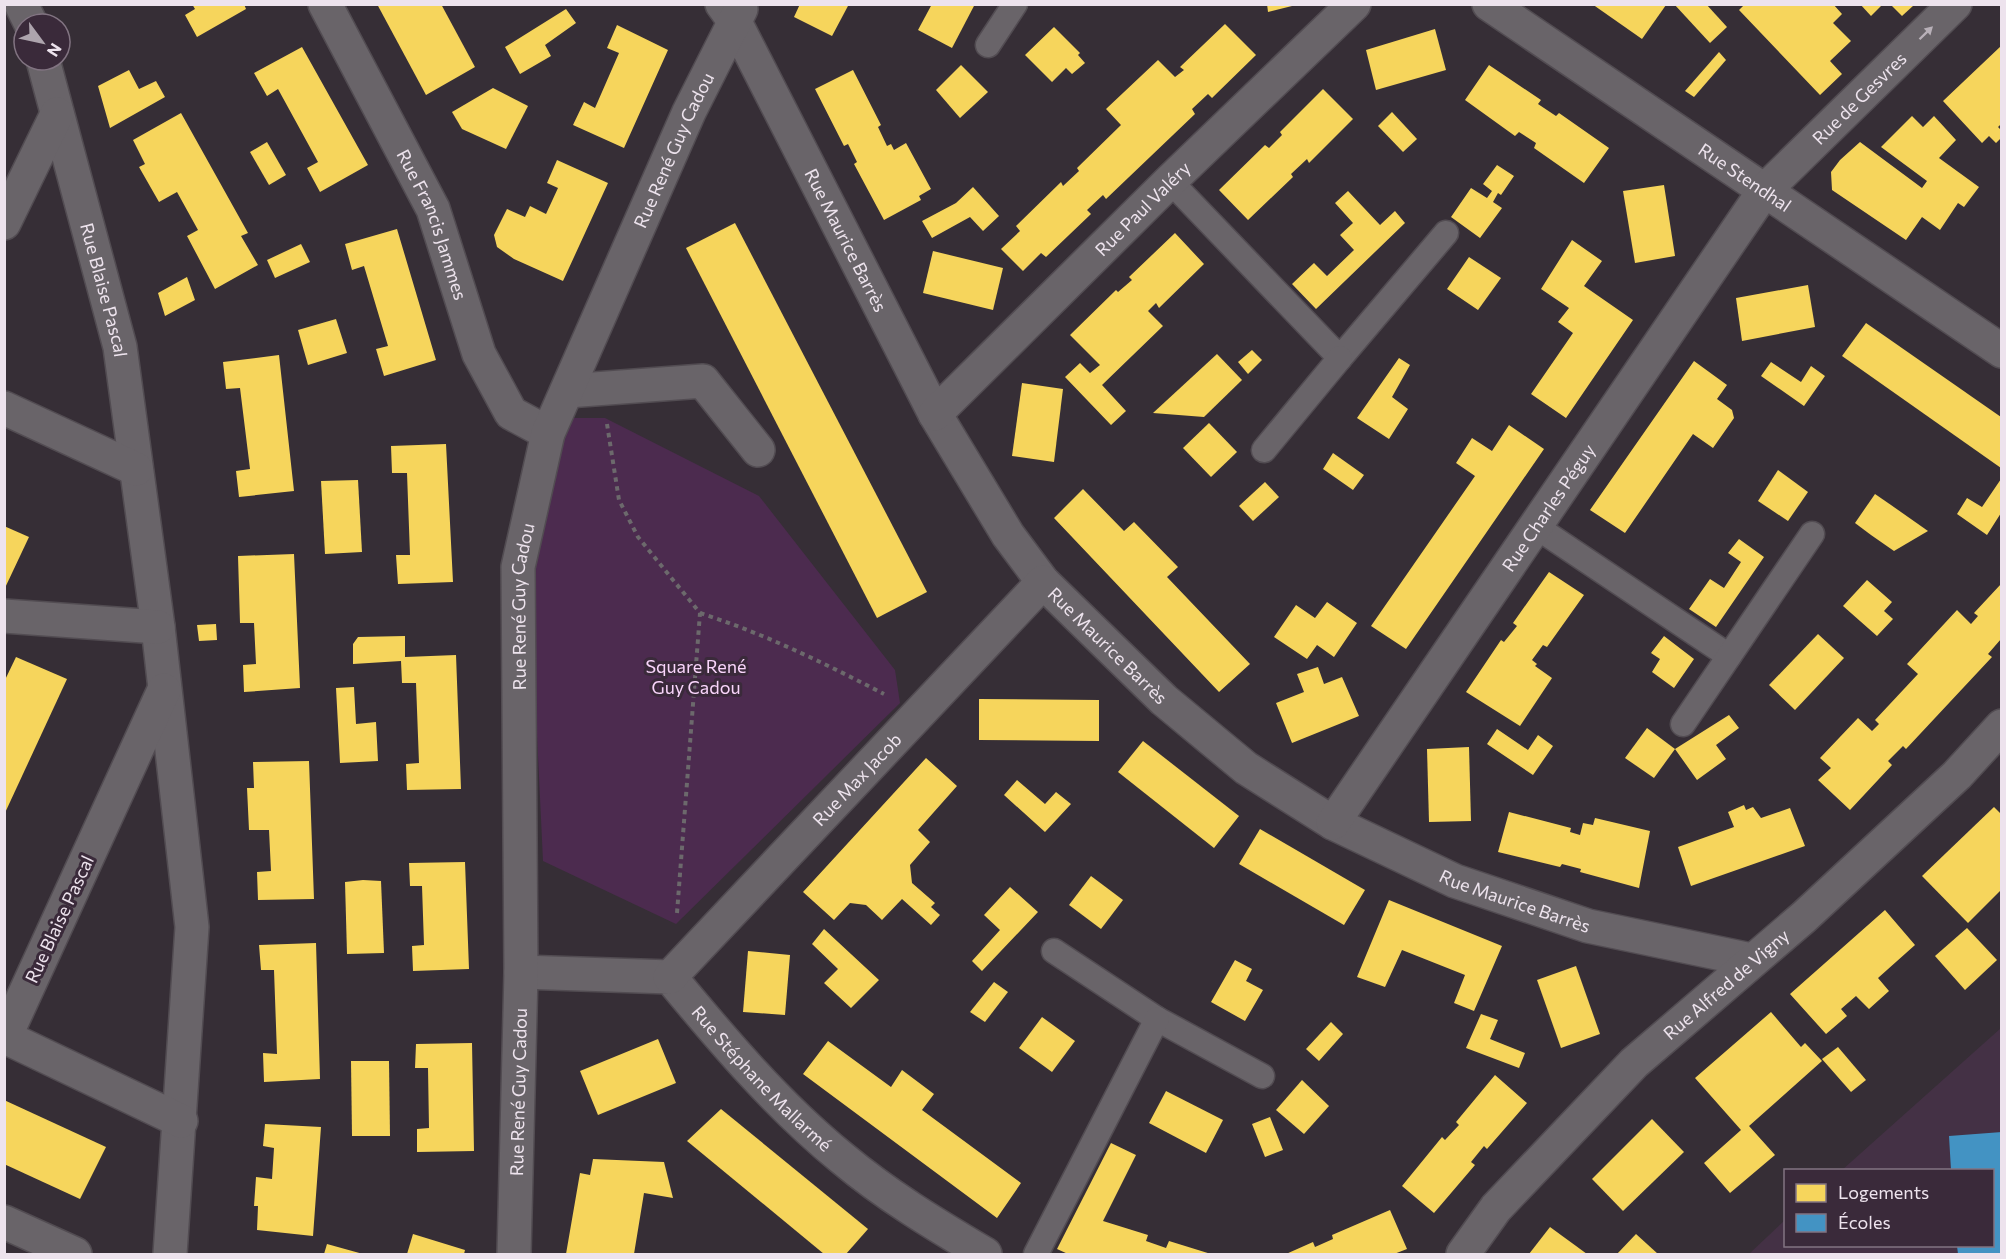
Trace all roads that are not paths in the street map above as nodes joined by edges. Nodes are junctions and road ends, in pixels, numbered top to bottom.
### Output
1 (325, 4) edge
2 (1015, 4) edge
3 (1354, 4) edge
4 (1489, 4) edge
5 (1955, 4) edge
6 (734, 10) edge
7 (988, 45) dead end
8 (46, 72) edge
9 (57, 114) junction
10 (1170, 181) junction
11 (1764, 191) junction
12 (4, 223) edge
13 (1446, 233) dead end
14 (2001, 351) edge
15 (1340, 358) junction
16 (582, 390) junction
17 (4, 408) edge
18 (935, 414) junction
19 (548, 433) junction
20 (758, 450) dead end
21 (1263, 450) dead end
22 (136, 469) junction
23 (1535, 526) junction
24 (1812, 534) dead end
25 (1043, 582) junction
26 (4, 616) edge
27 (158, 627) junction
28 (1729, 656) junction
29 (164, 690) junction
30 (1683, 724) dead end
31 (2001, 726) edge
32 (1333, 823) junction
33 (1054, 951) dead end
34 (1751, 960) junction
35 (521, 972) junction
36 (670, 977) junction
37 (1157, 1019) junction
38 (1262, 1076) dead end
39 (181, 1121) junction
40 (4, 1222) edge
41 (75, 1254) edge
42 (170, 1254) edge
43 (514, 1254) edge
44 (985, 1254) edge
45 (1036, 1254) edge
46 (1463, 1254) edge

1 - 19 street, Rue Francis Jammes
2 - 7 lane
3 - 10 street, Rue Paul Valéry
4 - 11 street, Rue Stendhal
11 -> 5 street, Rue de Gesvres
6 - 16 street, Rue René Guy Cadou
6 - 18 street, Rue Maurice Barrès
8 - 9 street, Rue Blaise Pascal
9 - 12 street
9 - 22 street, Rue Blaise Pascal
10 - 15 lane
10 - 18 street, Rue Paul Valéry
11 - 14 street, Rue Stendhal
11 - 23 street, Rue Charles Péguy
13 - 15 lane
15 - 21 lane
16 - 19 street, Rue René Guy Cadou
16 - 20 street
17 - 22 street
18 - 25 street, Rue Maurice Barrès
19 - 35 street, Rue René Guy Cadou
22 - 27 street, Rue Blaise Pascal
23 - 28 lane
23 - 32 street, Rue Charles Péguy
24 - 28 lane
25 - 32 street, Rue Maurice Barrès
25 - 36 street, Rue Max Jacob
26 - 27 street
27 - 29 street, Rue Blaise Pascal
28 - 30 lane
29 - 39 street, Rue Blaise Pascal
29 - 39 street, Rue Blaise Pascal
31 - 34 street, Rue Alfred de Vigny
32 - 34 street, Rue Maurice Barrès
33 - 37 lane
34 - 46 street, Rue Alfred de Vigny
35 - 36 street
35 - 43 street, Rue René Guy Cadou
36 - 44 street, Rue Stéphane Mallarmé
37 - 38 lane
37 - 45 lane
39 - 42 street, Rue Blaise Pascal
40 - 41 street

